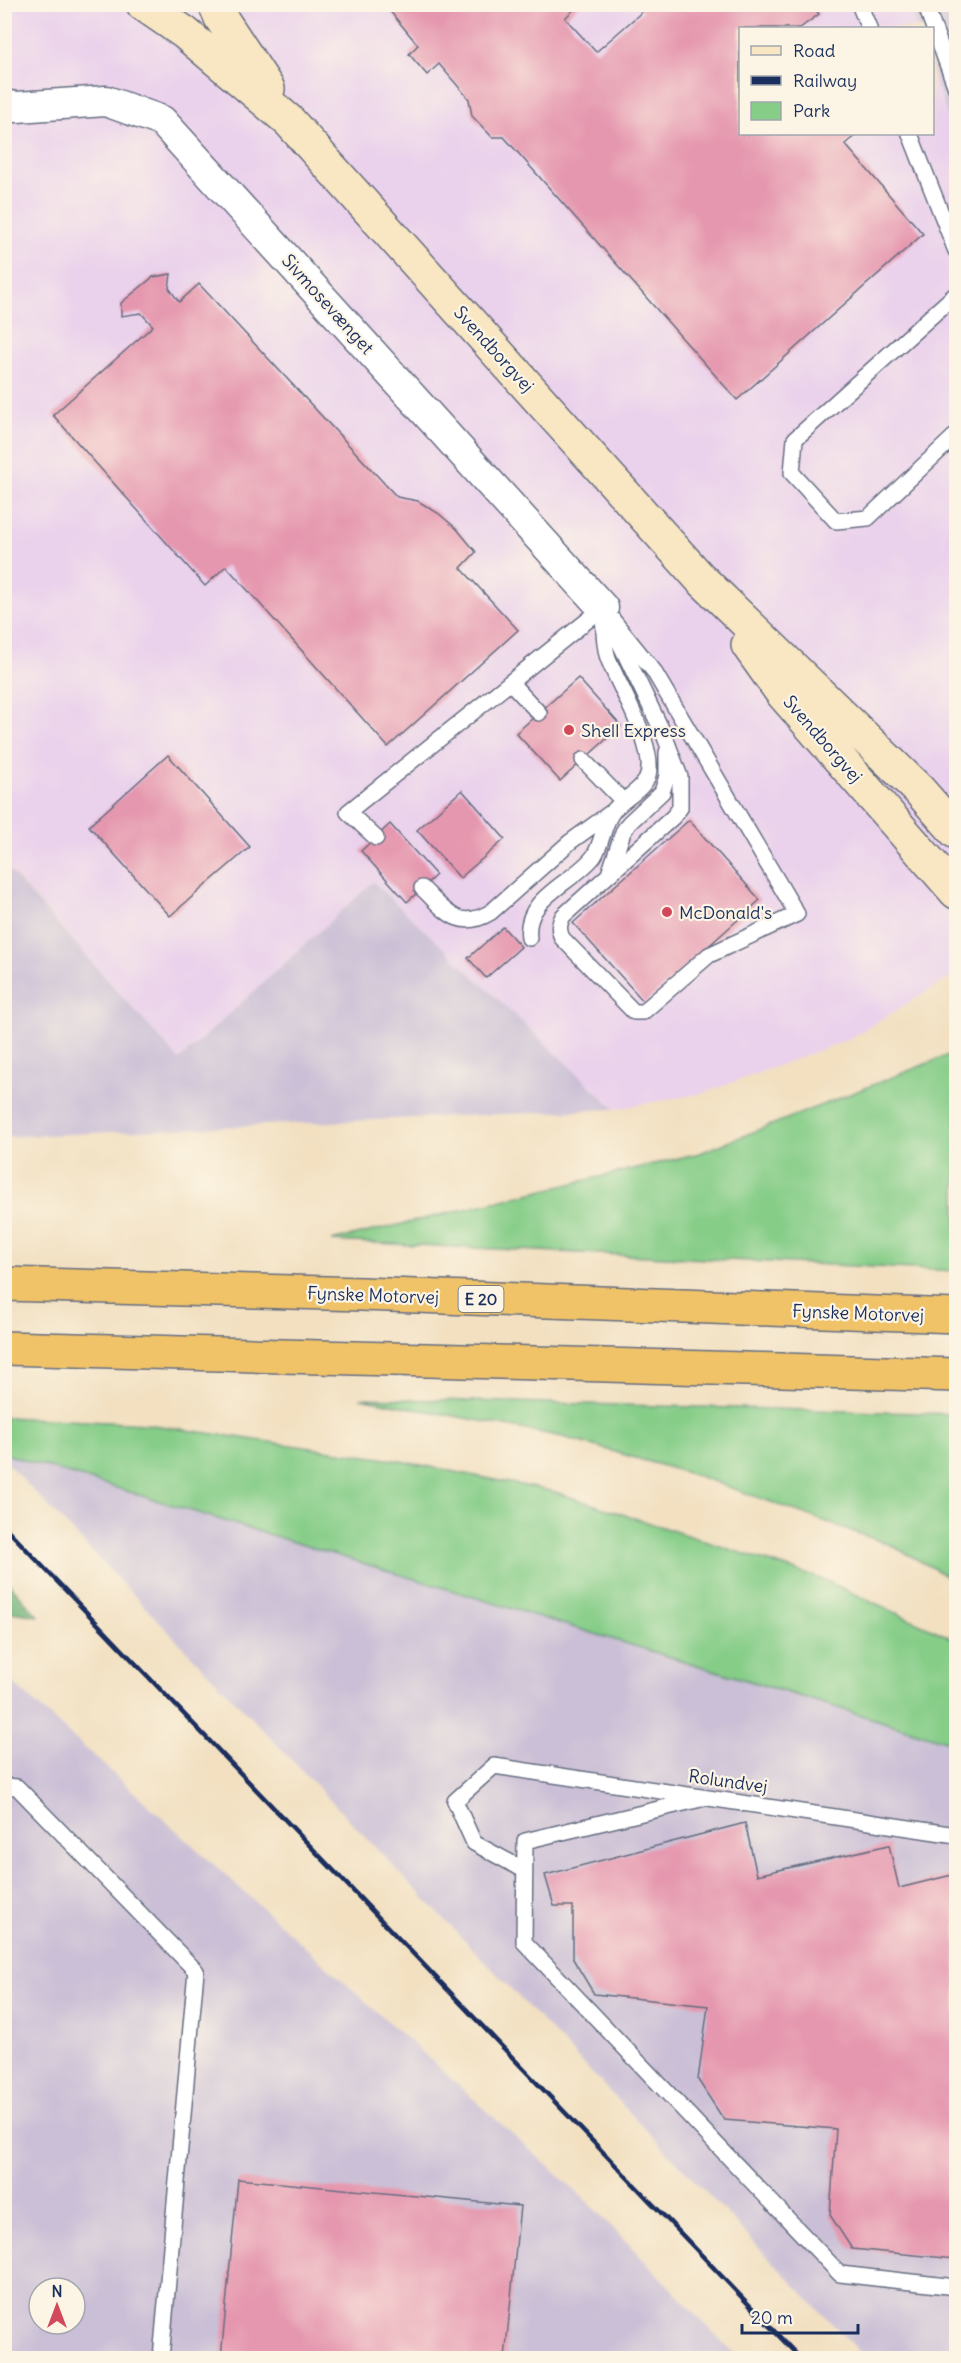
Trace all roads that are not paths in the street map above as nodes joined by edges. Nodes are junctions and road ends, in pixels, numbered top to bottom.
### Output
1 (142, 4) edge
2 (215, 4) edge
3 (859, 4) edge
4 (926, 4) edge
5 (868, 27) edge
6 (957, 88) edge
7 (4, 105) edge
8 (289, 121) junction
9 (910, 135) edge
10 (957, 251) edge
11 (957, 294) edge
12 (957, 435) edge
13 (700, 578) junction
14 (603, 608) junction
15 (510, 682) junction
16 (538, 713) dead end
17 (665, 737) junction
18 (583, 760) dead end
19 (618, 806) junction
20 (957, 831) edge
21 (376, 838) dead end
22 (604, 881) junction
23 (422, 888) dead end
24 (957, 892) edge
25 (529, 938) dead end
26 (4, 1284) edge
27 (957, 1316) edge
28 (4, 1348) edge
29 (957, 1376) edge
30 (4, 1786) edge
31 (705, 1798) junction
32 (957, 1835) edge
33 (524, 1870) junction
34 (957, 2287) edge
35 (160, 2358) edge

1 - 8 main road, Svendborgvej
2 - 8 main road, Svendborgvej
3 - 5 lane
4 - 6 lane
7 - 14 street, Sivmosevænget
8 - 13 main road, Svendborgvej
9 - 10 lane
11 - 12 lane
13 - 20 main road, Svendborgvej
13 - 24 main road, Svendborgvej
14 - 15 lane
14 - 17 lane
14 - 19 lane
14 - 22 lane
15 - 16 lane
15 - 21 lane
17 - 22 lane
17 - 22 lane
18 - 19 lane
19 - 23 lane
19 - 25 lane
26 - 27 highway, Fynske Motorvej / E 20
28 - 29 highway
30 - 35 lane
31 - 32 lane, Rolundvej
31 - 33 lane
31 - 33 lane, Rolundvej
33 - 34 lane

